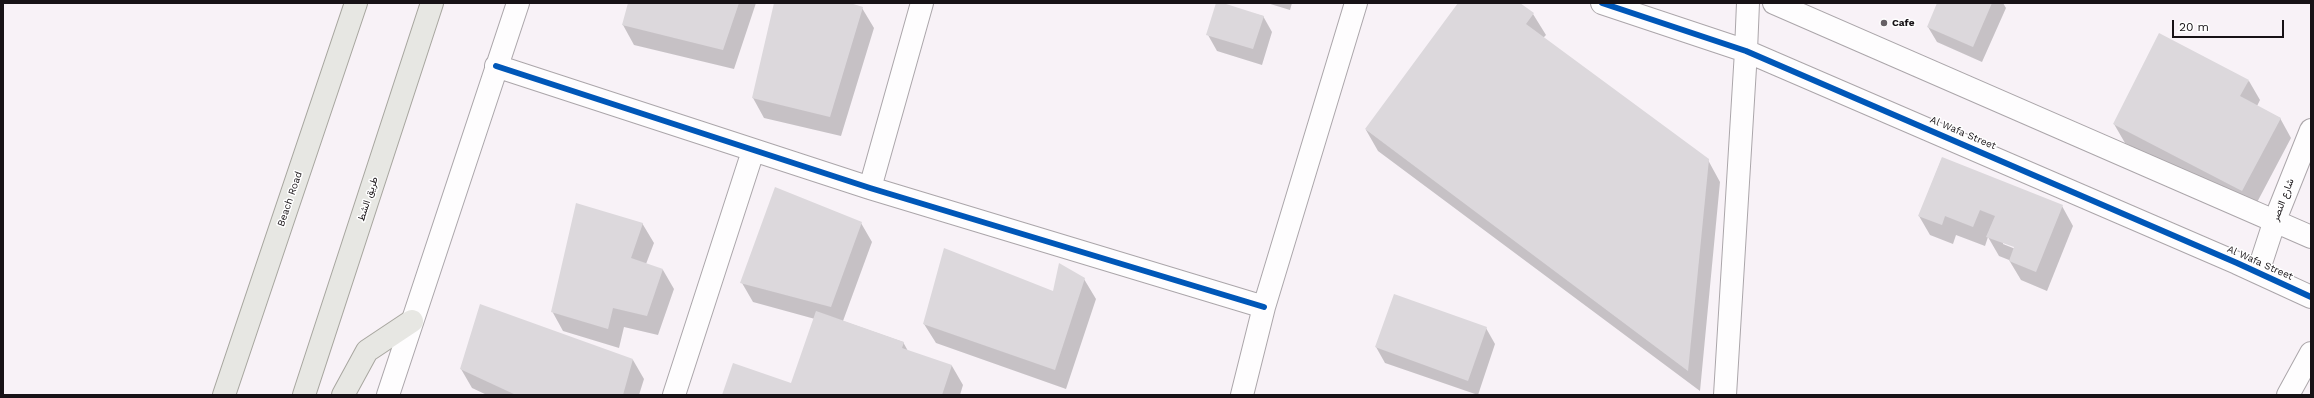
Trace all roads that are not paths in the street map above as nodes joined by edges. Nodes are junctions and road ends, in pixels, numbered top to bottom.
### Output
1 (356, 3) edge
2 (432, 3) edge
3 (518, 3) edge
4 (922, 3) edge
5 (1356, 3) edge
6 (1602, 3) edge
7 (1748, 3) edge
8 (1774, 3) edge
9 (1746, 51) junction
10 (496, 66) junction
11 (2311, 130) edge
12 (753, 151) junction
13 (870, 188) junction
14 (2275, 220) junction
15 (2311, 237) edge
16 (2258, 272) junction
17 (2311, 296) edge
18 (1264, 307) junction
19 (412, 321) junction
20 (2311, 353) edge
21 (224, 395) edge
22 (304, 395) edge
23 (343, 395) edge
24 (388, 395) edge
25 (674, 395) edge
26 (1242, 395) edge
27 (1725, 395) edge
28 (2288, 395) edge

1 - 21 main road, Beach Road
2 - 22 main road, طريق الشط
3 - 10 street
4 - 13 street
5 - 18 street
6 - 9 street, Al Wafa Street
7 - 9 street
8 - 14 street
9 - 16 street, Al Wafa Street
9 - 27 street
10 - 12 street
10 - 19 street
11 - 14 street, شارع النصر
12 - 13 street
12 - 25 street
13 - 18 street
14 - 15 street
14 - 16 street, شارع النصر
16 - 17 street, Al Wafa Street
18 - 26 street
19 - 23 main road
19 - 24 street
20 - 28 street

